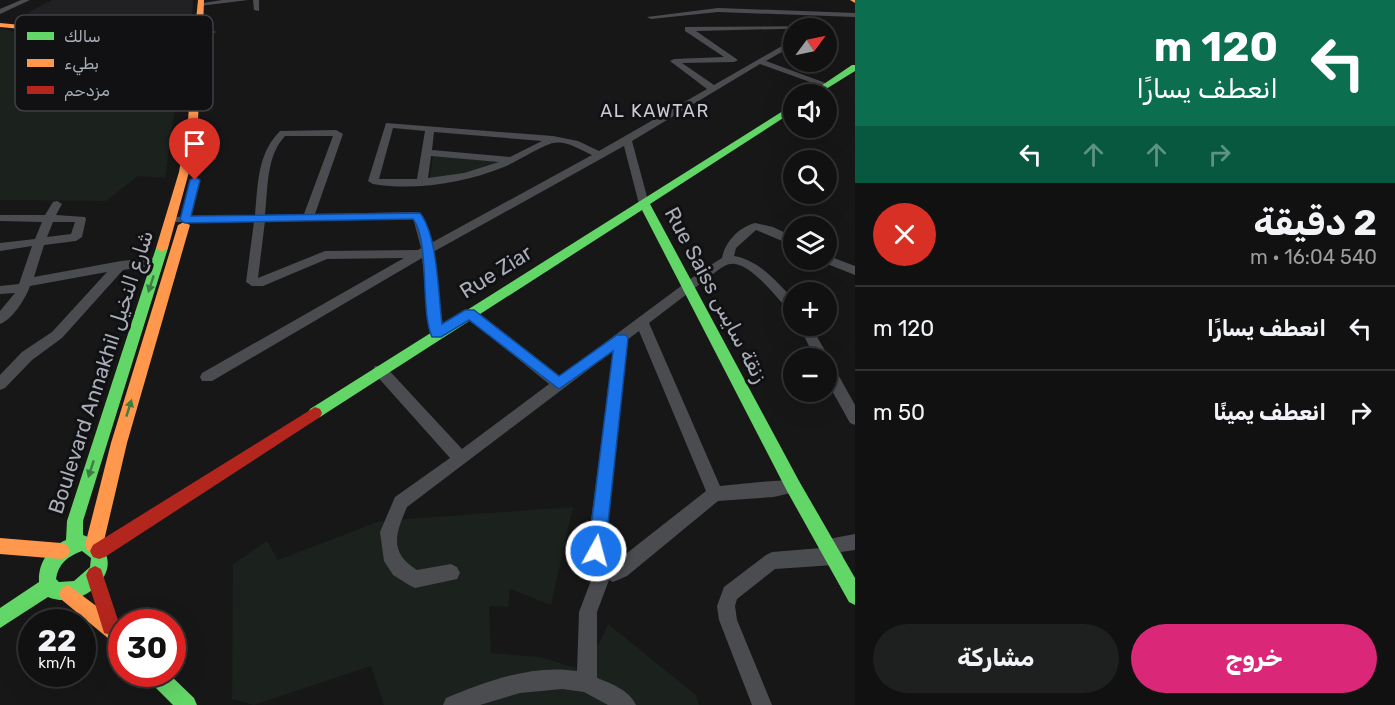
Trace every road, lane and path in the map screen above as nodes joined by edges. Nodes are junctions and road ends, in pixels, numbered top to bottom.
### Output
1 (27, 0) edge
2 (245, 0) edge
3 (256, 0) edge
4 (728, 0) edge
5 (206, 2) edge
6 (257, 10) dead end
7 (735, 10) junction
8 (0, 12) edge
9 (840, 14) junction
10 (667, 15) junction
11 (855, 15) edge
12 (651, 17) dead end
13 (833, 18) edge
14 (0, 25) edge
15 (15, 26) edge
16 (783, 28) edge
17 (688, 29) junction
18 (783, 47) edge
19 (733, 59) junction
20 (758, 61) junction
21 (855, 67) edge
22 (746, 68) junction
23 (824, 84) edge
24 (829, 84) edge
25 (712, 87) junction
26 (203, 111) edge
27 (783, 114) edge
28 (430, 128) junction
29 (529, 136) junction
30 (553, 139) junction
31 (627, 140) junction
32 (532, 151) junction
33 (427, 153) junction
34 (599, 155) junction
35 (514, 160) junction
36 (422, 182) junction
37 (57, 204) dead end
38 (644, 204) junction
39 (308, 216) junction
40 (0, 218) edge
41 (259, 218) junction
42 (47, 219) junction
43 (178, 220) junction
44 (783, 236) edge
45 (39, 242) junction
46 (0, 247) edge
47 (423, 252) junction
48 (728, 260) junction
49 (158, 261) junction
50 (837, 264) edge
51 (121, 265) junction
52 (855, 271) edge
53 (25, 285) junction
54 (689, 286) junction
55 (0, 290) edge
56 (783, 296) edge
57 (470, 313) junction
58 (0, 319) edge
59 (642, 321) junction
60 (437, 333) junction
61 (621, 338) junction
62 (380, 370) junction
63 (207, 377) dead end
64 (0, 384) edge
65 (559, 384) junction
66 (837, 386) edge
67 (855, 419) edge
68 (461, 459) junction
69 (793, 486) junction
70 (715, 494) junction
71 (855, 542) edge
72 (75, 544) junction
73 (0, 546) edge
74 (96, 548) junction
75 (61, 551) junction
76 (832, 551) junction
77 (604, 570) junction
78 (451, 573) dead end
79 (95, 575) junction
80 (49, 586) junction
81 (68, 594) junction
82 (855, 596) edge
83 (108, 616) edge
84 (0, 619) edge
85 (108, 624) edge
86 (587, 682) junction
87 (169, 687) edge
88 (187, 705) edge
89 (453, 705) edge
90 (626, 705) edge
91 (762, 705) edge

1 - 8 street
2 - 5 street
3 - 6 street
4 - 7 street
7 - 9 street
7 - 10 street
9 - 11 street
9 - 13 street
10 - 12 street
10 - 17 street
14 - 15 main road
16 - 17 street
17 - 19 street
18 - 20 street
19 - 22 street
19 - 25 street
20 - 22 street
20 - 23 street
21 - 24 main road
22 - 25 street
25 - 31 street
26 - 43 main road, Boulevard Annakhil شارع النخيل
27 - 38 main road, Rue Ziar
28 - 29 street
28 - 33 street
28 - 36 street
29 - 30 street
29 - 32 street
30 - 32 street
30 - 34 street
31 - 34 street
31 - 38 street
32 - 35 street
33 - 35 street
33 - 36 street
34 - 47 street
35 - 36 street
37 - 42 street
38 - 54 main road, Rue Saiss زنقة سايس
38 - 57 main road, Rue Ziar
39 - 41 street
39 - 41 street
39 - 47 street
40 - 42 street
41 - 43 street
41 - 47 street
42 - 45 street
42 - 45 street
43 - 49 main road, Boulevard Annakhil شارع النخيل
74 -> 43 main road, Boulevard Annakhil شارع النخيل
44 - 48 street
45 - 46 street
45 - 53 street
47 - 60 street
47 - 63 street
48 - 54 street
48 - 56 street
49 - 51 street
49 -> 72 main road, Boulevard Annakhil شارع النخيل
50 - 52 street
51 - 53 street
51 - 64 street
53 - 55 street
53 - 58 street
54 - 59 street
54 - 69 main road, Rue Saiss زنقة سايس
57 - 60 main road, Rue Ziar
57 - 65 street
59 - 61 street
59 - 70 street
60 - 62 main road, Rue Ziar
61 - 65 street
61 - 77 street
62 - 68 street
62 - 74 main road, Rue Ziar
65 - 68 street
66 - 67 street
68 - 78 street
69 - 70 street
69 - 76 main road, Rue Saiss زنقة سايس
70 - 77 street
71 - 76 street
72 - 74 main road
72 - 75 main road
73 - 75 main road
74 - 79 main road
75 - 80 main road
76 - 82 main road, Rue Saiss زنقة سايس
76 - 91 street
77 - 86 street
79 - 81 main road
79 - 83 main road
80 - 81 main road
80 - 84 main road
81 - 85 main road
86 - 89 street
86 - 90 street
87 - 88 main road

